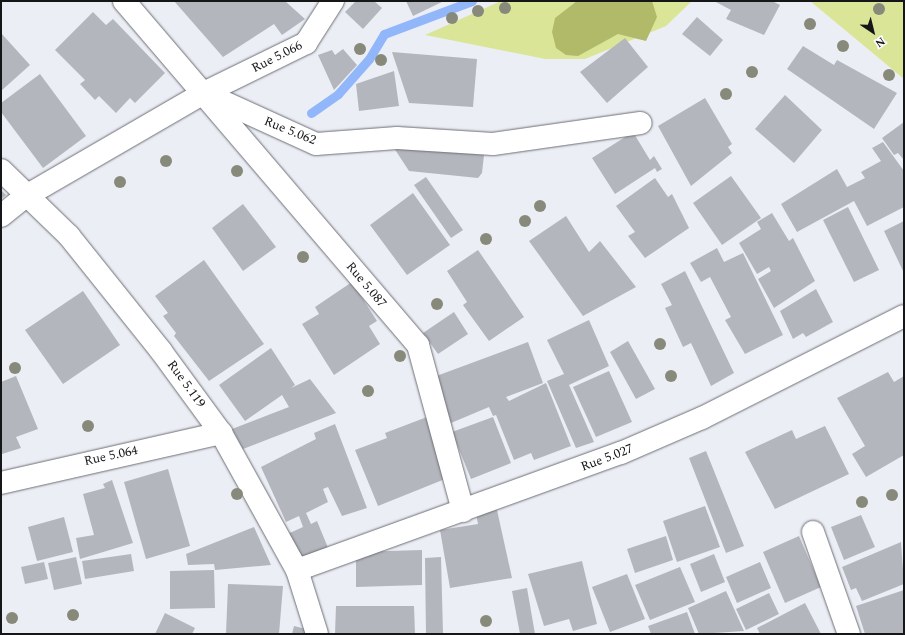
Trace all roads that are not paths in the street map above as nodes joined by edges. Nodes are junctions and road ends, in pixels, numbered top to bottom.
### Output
1 (124, 1) edge
2 (333, 1) edge
3 (204, 93) junction
4 (641, 123) dead end
5 (1, 170) edge
6 (26, 196) junction
7 (1, 216) edge
8 (904, 316) edge
9 (221, 433) junction
10 (1, 483) edge
11 (463, 511) junction
12 (813, 532) dead end
13 (297, 570) junction
14 (317, 634) edge
15 (849, 634) edge

1 - 3 street, Rue 5.087
2 - 3 street, Rue 5.066
3 - 4 street, Rue 5.062
3 - 6 street
3 - 11 street, Rue 5.087
5 - 6 street, Rue 5.119
6 - 7 street
6 - 9 street, Rue 5.119
8 - 11 street, Rue 5.027
9 - 10 street, Rue 5.064
9 - 13 street, Rue 5.119
11 - 13 street, Rue 5.027
12 - 15 street
13 - 14 street, Rue 5.119

